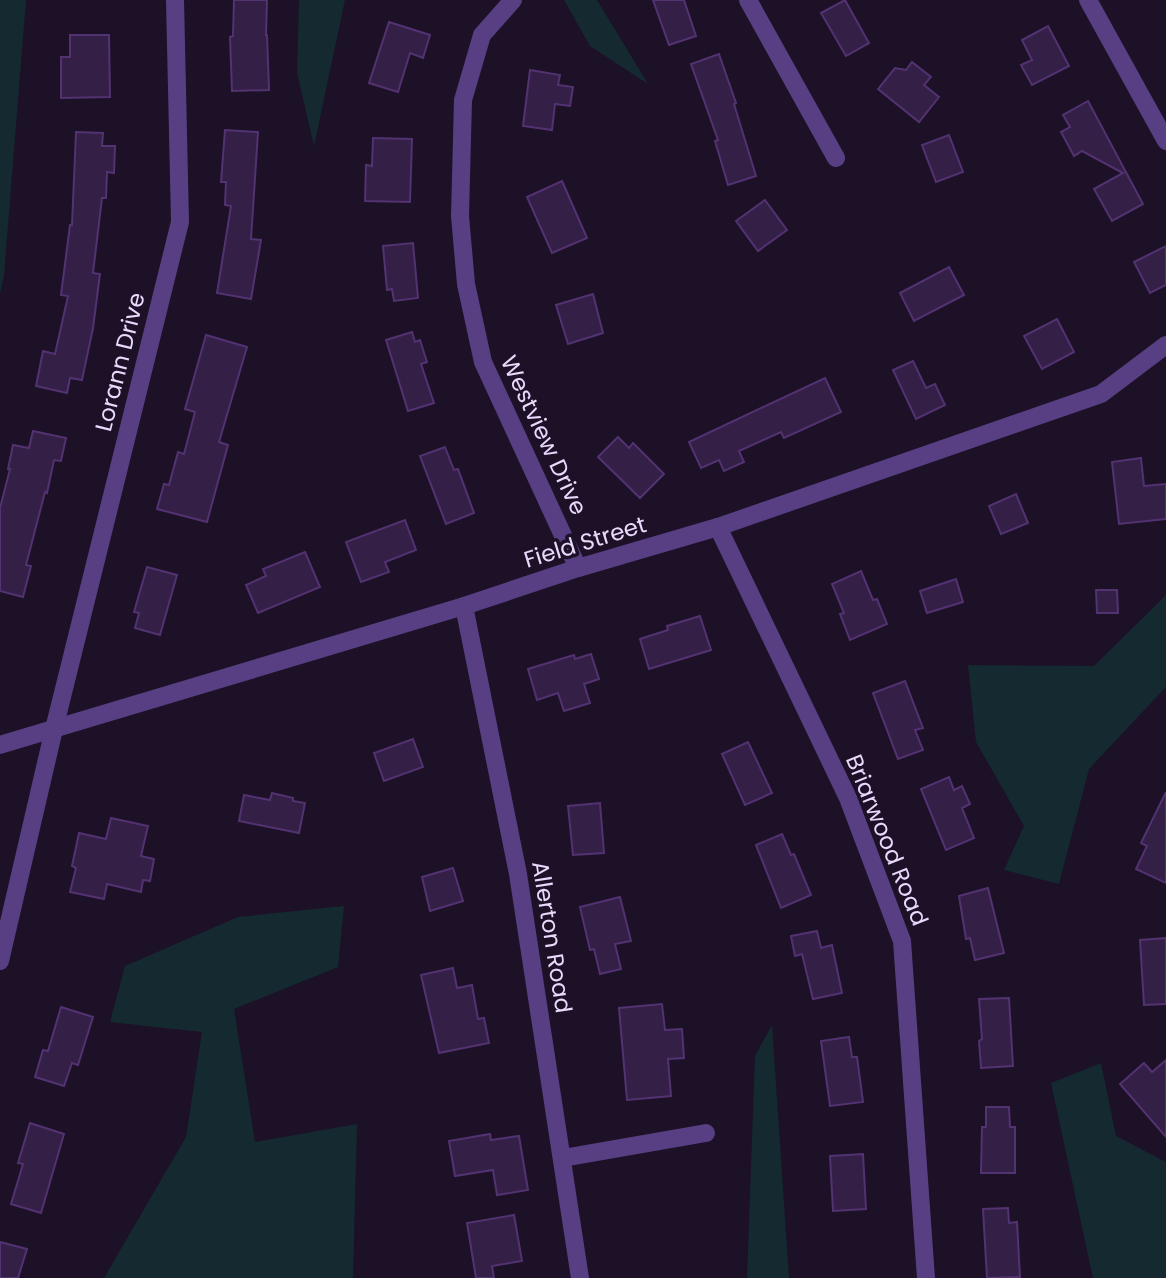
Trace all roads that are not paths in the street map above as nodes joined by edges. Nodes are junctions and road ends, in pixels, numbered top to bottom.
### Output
1 (175, 0) edge
2 (513, 0) edge
3 (748, 0) edge
4 (1088, 0) edge
5 (1166, 141) edge
6 (836, 158) dead end
7 (1166, 345) edge
8 (718, 527) junction
9 (578, 568) junction
10 (464, 606) junction
11 (54, 729) junction
12 (0, 745) edge
13 (0, 961) edge
14 (706, 1133) dead end
15 (563, 1158) junction
16 (580, 1278) edge
17 (926, 1278) edge

1 - 11 street, Lorann Drive
2 - 9 street, Westview Drive
3 - 6 street
4 - 5 street
7 - 8 street, Field Street
8 - 9 street, Field Street
8 - 17 street, Briarwood Road
9 - 10 street, Field Street
10 - 11 street, Field Street
10 - 15 street, Allerton Road
11 - 12 street, Field Street
11 - 13 street, Lorann Drive
14 - 15 street
15 - 16 street, Allerton Road

